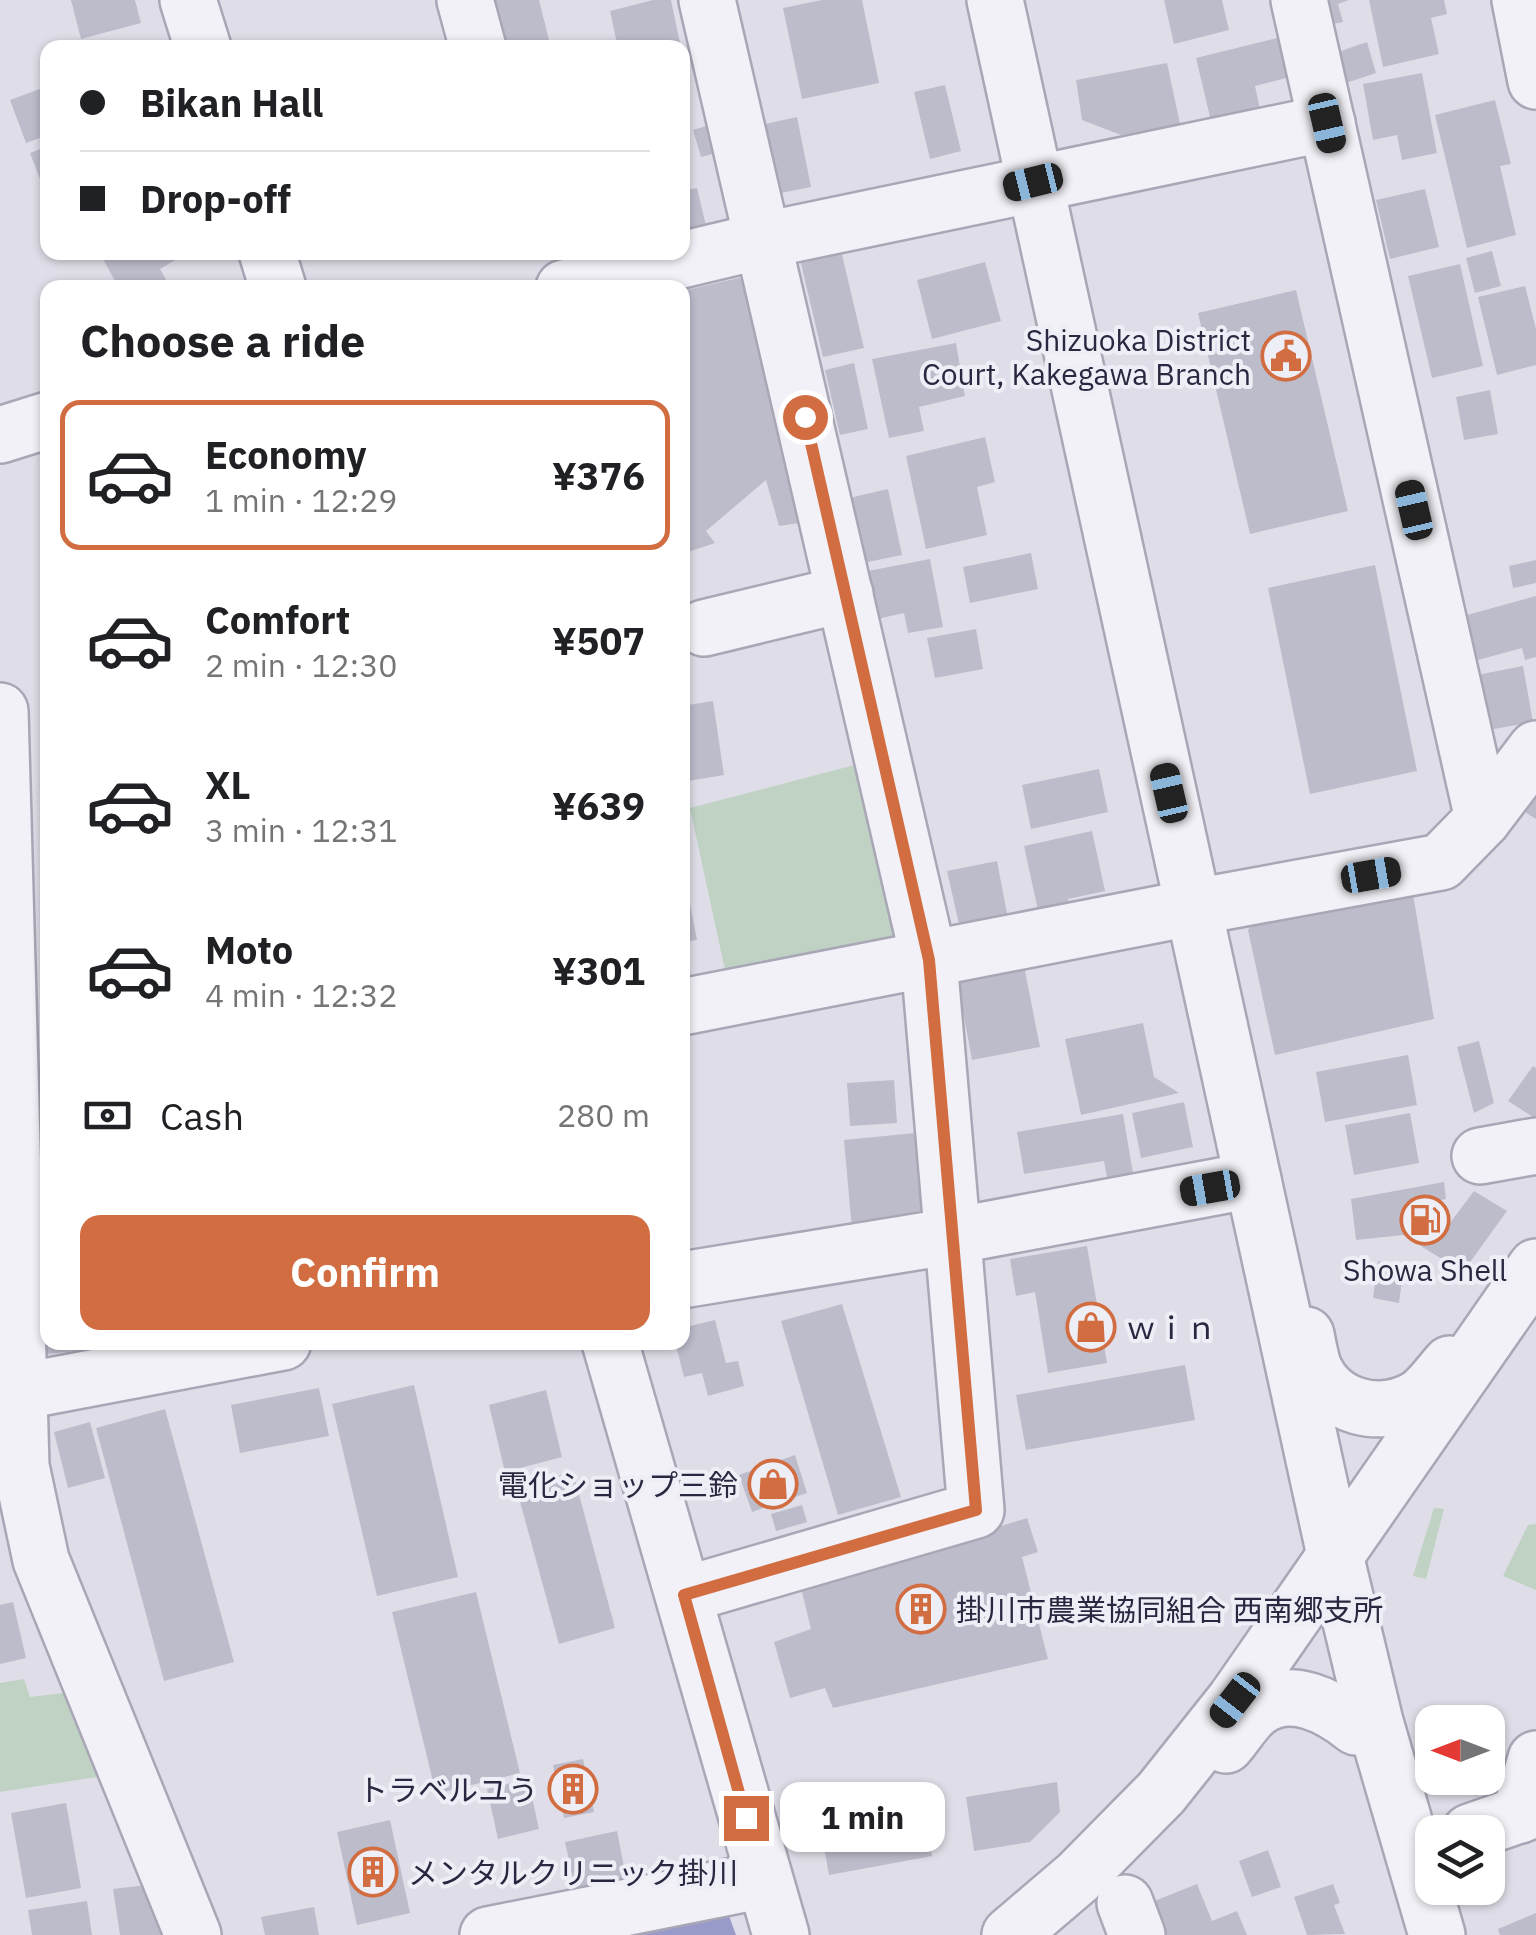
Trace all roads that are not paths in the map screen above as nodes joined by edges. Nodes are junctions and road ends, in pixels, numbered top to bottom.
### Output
1 (188, 0) edge
2 (465, 0) edge
3 (707, 0) edge
4 (995, 0) edge
5 (1299, 0) edge
6 (1520, 0) edge
7 (200, 40) edge
8 (476, 40) edge
9 (1536, 80) edge
10 (1327, 123) junction
11 (1033, 182) junction
12 (764, 240) junction
13 (690, 258) edge
14 (681, 260) edge
15 (597, 280) edge
16 (40, 422) edge
17 (0, 435) edge
18 (846, 594) junction
19 (704, 628) dead end
20 (0, 711) edge
21 (1536, 749) edge
22 (1483, 820) junction
23 (1194, 906) junction
24 (929, 960) junction
25 (690, 1005) edge
26 (19, 1123) edge
27 (1536, 1146) edge
28 (1480, 1156) dead end
29 (1253, 1180) junction
30 (953, 1236) junction
31 (1536, 1266) edge
32 (690, 1279) edge
33 (242, 1350) edge
34 (612, 1350) edge
35 (1314, 1367) junction
36 (9, 1396) edge
37 (1335, 1555) junction
38 (684, 1595) junction
39 (1356, 1728) junction
40 (1536, 1760) edge
41 (1509, 1819) edge
42 (1415, 1830) edge
43 (1078, 1877) junction
44 (764, 1880) junction
45 (1430, 1905) edge
46 (193, 1935) edge
47 (488, 1935) edge
48 (781, 1935) edge
49 (1010, 1935) edge
50 (1435, 1935) edge

1 - 7 street
2 - 8 street
3 - 12 street
4 - 11 street
5 - 10 street
6 - 9 street
10 - 11 street
10 - 22 street
11 - 12 street
11 - 23 street
12 - 13 street
12 - 18 street
14 - 15 street
16 - 17 street
18 - 19 street
18 - 24 street
20 - 26 street
21 - 22 street
22 - 23 street
23 - 24 street
23 - 29 street
23 - 35 street
24 - 25 street
24 - 30 street
26 - 36 street
27 - 28 street
29 - 30 street
29 - 37 street
30 - 32 street
30 - 38 street
31 - 35 street
31 - 37 street
33 - 36 street
34 - 38 street
35 - 37 street
36 - 46 street
37 - 39 street
37 - 42 street
37 - 43 street
38 - 44 street
39 - 43 street
39 - 50 street
40 - 41 street
43 - 49 street
44 - 47 street
44 - 48 street
45 - 50 street

